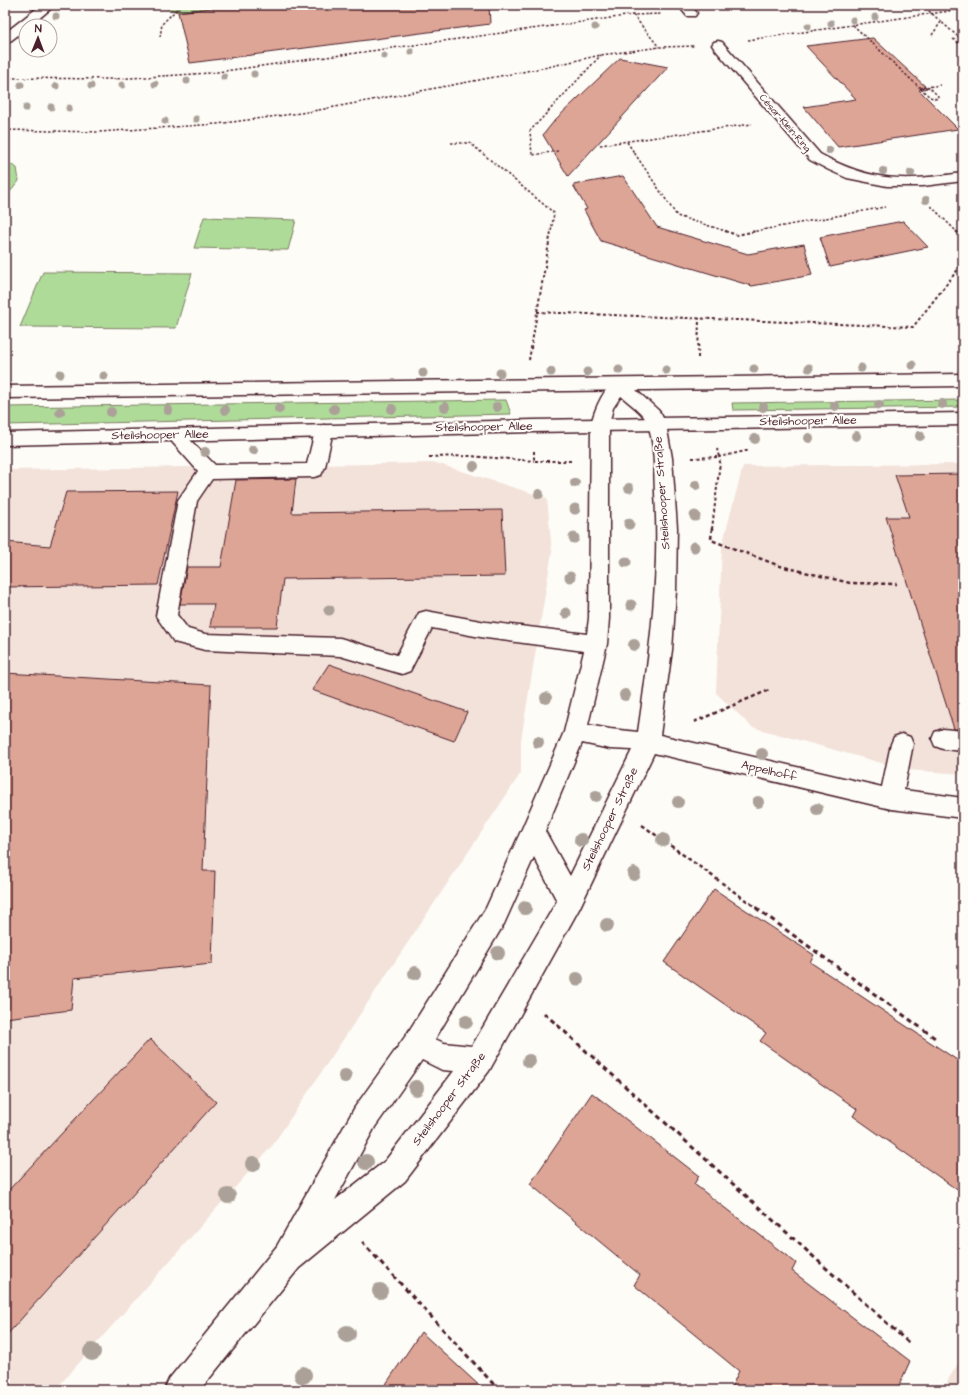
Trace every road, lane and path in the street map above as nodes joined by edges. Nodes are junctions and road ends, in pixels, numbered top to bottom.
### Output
1 (49, 5) edge
2 (180, 5) edge
3 (746, 5) edge
4 (922, 5) edge
5 (687, 9) edge
6 (963, 9) edge
7 (931, 13) junction
8 (633, 15) junction
9 (941, 22) junction
10 (853, 25) junction
11 (932, 35) dead end
12 (160, 37) dead end
13 (5, 38) edge
14 (953, 40) dead end
15 (963, 41) edge
16 (718, 45) junction
17 (963, 46) edge
18 (660, 47) junction
19 (601, 55) junction
20 (5, 78) edge
21 (940, 85) dead end
22 (782, 119) junction
23 (5, 130) edge
24 (627, 142) junction
25 (451, 143) dead end
26 (600, 145) dead end
27 (558, 151) dead end
28 (963, 177) edge
29 (909, 184) junction
30 (886, 207) dead end
31 (963, 239) edge
32 (963, 263) edge
33 (537, 312) junction
34 (699, 318) junction
35 (698, 360) dead end
36 (529, 362) dead end
37 (963, 380) edge
38 (620, 385) junction
39 (5, 392) edge
40 (963, 419) edge
41 (657, 424) junction
42 (600, 425) junction
43 (324, 431) junction
44 (175, 435) junction
45 (5, 439) edge
46 (716, 444) dead end
47 (534, 448) dead end
48 (719, 457) junction
49 (691, 458) dead end
50 (569, 461) dead end
51 (208, 470) junction
52 (897, 584) dead end
53 (596, 644) junction
54 (769, 690) dead end
55 (575, 732) junction
56 (648, 742) junction
57 (902, 744) dead end
58 (891, 799) junction
59 (616, 807) junction
60 (963, 808) edge
61 (533, 832) junction
62 (570, 901) junction
63 (519, 991) junction
64 (935, 1038) dead end
65 (417, 1044) junction
66 (479, 1061) junction
67 (339, 1216) junction
68 (288, 1257) junction
69 (910, 1344) dead end
70 (180, 1390) edge
71 (499, 1390) edge

1 - 13 street
2 - 12 path
3 - 5 path
4 - 7 path
5 - 8 path
6 - 7 path
7 - 9 path
7 - 10 path
8 - 18 path
8 - 20 path
9 - 11 path
9 - 15 path
10 - 16 path
10 - 21 path, bridge
14 - 17 path
16 - 18 path
16 - 22 street, César-Klein-Ring
18 - 19 path
19 - 23 path
19 - 27 path
22 - 24 path
22 - 29 street, César-Klein-Ring
24 - 26 path
24 - 30 path
25 - 33 path
28 - 29 street, César-Klein-Ring
29 - 31 path
32 - 34 path
33 - 34 path
33 - 36 path
34 - 35 path
37 - 38 street
38 - 39 street
38 - 41 street, Steilshooper Straße
38 - 42 street, Steilshooper Straße
40 - 41 street, Steilshooper Allee
41 - 42 street, Steilshooper Allee
41 - 56 street, Steilshooper Straße
42 - 43 street, Steilshooper Allee
42 - 53 street, Steilshooper Straße
43 - 44 street, Steilshooper Allee
43 - 51 street
44 - 45 street, Steilshooper Allee
44 - 51 street
46 - 48 path
47 - 50 path
48 - 49 path
48 - 52 path
51 - 53 street
53 - 55 street, Steilshooper Straße
54 - 56 path
55 - 56 street, Appelhoff
55 - 61 street, Steilshooper Straße
56 - 58 street, Appelhoff
56 - 59 street, Steilshooper Straße
57 - 58 street
58 - 60 street, Appelhoff
59 - 62 street, Steilshooper Straße
59 - 64 path
61 - 62 street
61 - 65 street, Steilshooper Straße
62 - 63 street, Steilshooper Straße
63 - 66 street, Steilshooper Straße
63 - 69 path
65 - 66 street
65 - 68 street, Steilshooper Straße
66 - 67 street, Steilshooper Straße
67 - 68 street, Steilshooper Straße
67 - 71 path
68 - 70 street, Steilshooper Straße

